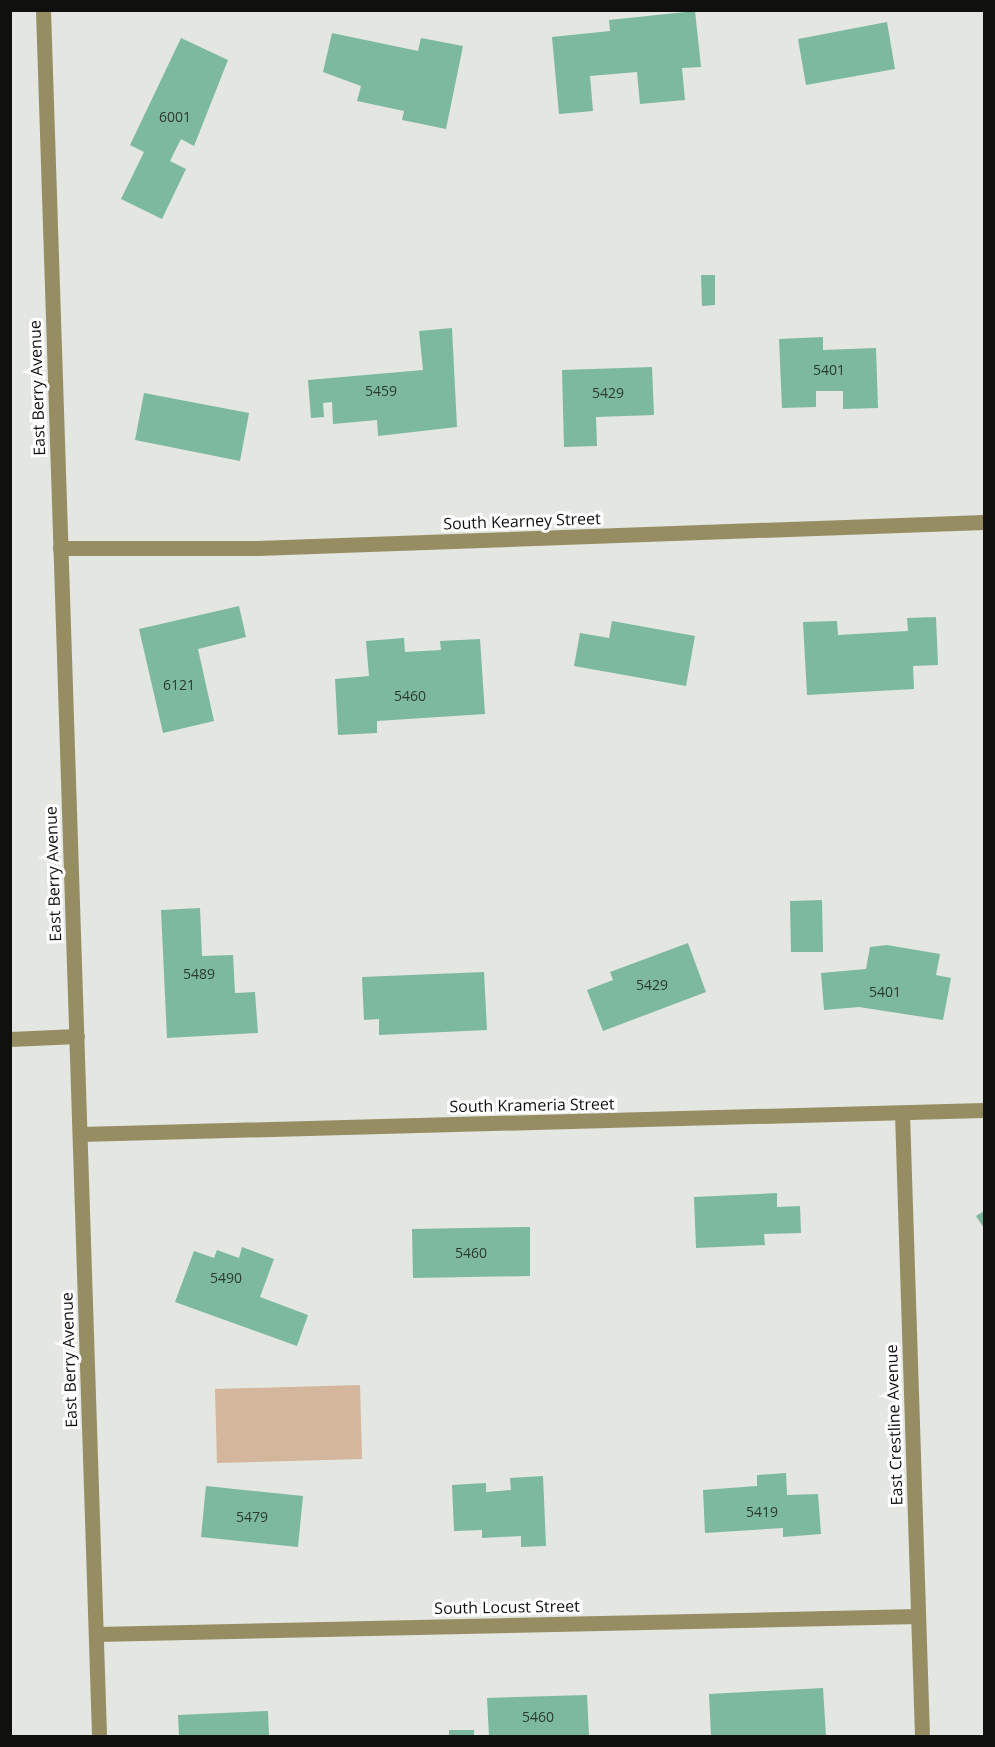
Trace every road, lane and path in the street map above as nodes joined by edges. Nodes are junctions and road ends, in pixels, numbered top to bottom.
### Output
1 (43, 10) edge
2 (984, 522) edge
3 (60, 548) junction
4 (77, 1036) junction
5 (10, 1039) edge
6 (984, 1110) edge
7 (902, 1113) junction
8 (80, 1134) junction
9 (918, 1616) junction
10 (96, 1634) junction
11 (99, 1737) edge
12 (922, 1737) edge

1 - 3 street, East Berry Avenue
2 - 3 street, South Kearney Street
3 - 4 street, East Berry Avenue
4 - 5 street
4 - 8 street, East Berry Avenue
6 - 7 street, South Krameria Street
7 - 8 street, South Krameria Street
7 - 9 street, East Crestline Avenue
8 - 10 street, East Berry Avenue
9 - 10 street, South Locust Street
9 - 12 street, East Crestline Avenue
10 - 11 street, East Berry Avenue

